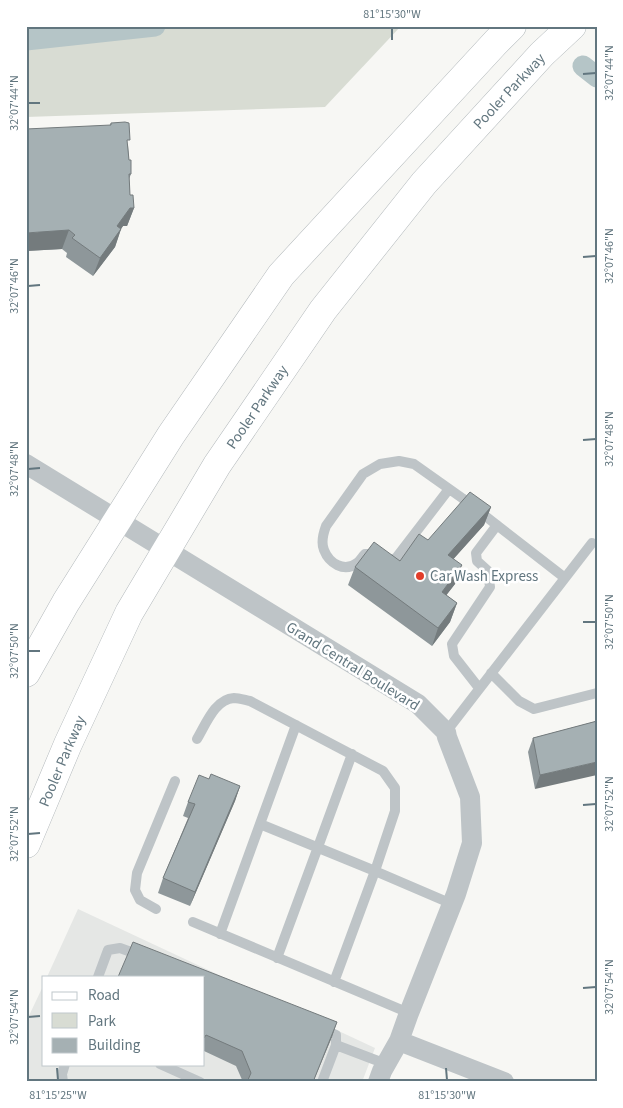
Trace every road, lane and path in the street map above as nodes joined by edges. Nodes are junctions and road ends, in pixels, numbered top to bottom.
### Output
1 (512, 26) edge
2 (572, 26) edge
3 (26, 464) edge
4 (449, 489) junction
5 (117, 520) junction
6 (497, 525) junction
7 (592, 543) dead end
8 (166, 550) junction
9 (565, 578) junction
10 (26, 673) edge
11 (491, 673) junction
12 (479, 688) junction
13 (597, 693) edge
14 (296, 725) junction
15 (446, 732) junction
16 (197, 739) dead end
17 (352, 754) junction
18 (175, 781) dead end
19 (260, 824) junction
20 (26, 844) edge
21 (318, 848) junction
22 (375, 872) junction
23 (452, 904) junction
24 (156, 909) dead end
25 (193, 922) dead end
26 (220, 934) junction
27 (277, 958) junction
28 (147, 959) edge
29 (98, 976) edge
30 (334, 982) junction
31 (409, 1013) junction
32 (315, 1026) edge
33 (398, 1041) junction
34 (336, 1045) junction
35 (386, 1064) junction
36 (64, 1066) edge
37 (164, 1066) edge
38 (63, 1082) edge
39 (200, 1082) edge
40 (322, 1082) edge
41 (378, 1082) edge
42 (504, 1082) edge

1 - 5 main road
2 - 8 main road, Pooler Parkway
3 - 5 street, Grand Central Boulevard
4 - 4 lane
4 - 6 lane
5 - 8 street, Grand Central Boulevard
5 - 10 main road
6 - 9 lane
6 - 12 lane
7 - 9 lane
8 - 15 street, Grand Central Boulevard
8 - 20 main road, Pooler Parkway
9 - 11 lane
11 - 12 lane
11 - 13 lane
12 - 15 lane
14 - 16 lane
14 - 17 lane
14 - 19 lane
15 - 23 street, Grand Central Boulevard
17 - 21 lane
17 - 22 lane
18 - 24 lane
19 - 21 lane
19 - 26 lane
21 - 22 lane
21 - 27 lane
22 - 23 lane
22 - 30 lane
23 - 31 street, Grand Central Boulevard
25 - 26 lane
26 - 27 lane
27 - 30 lane
28 - 29 lane
30 - 31 lane
31 - 33 street, Grand Central Boulevard
32 - 34 lane
33 - 35 street, Grand Central Boulevard
33 - 42 street
34 - 35 lane
34 - 40 lane
35 - 41 street, Grand Central Boulevard
36 - 38 lane
37 - 39 lane

